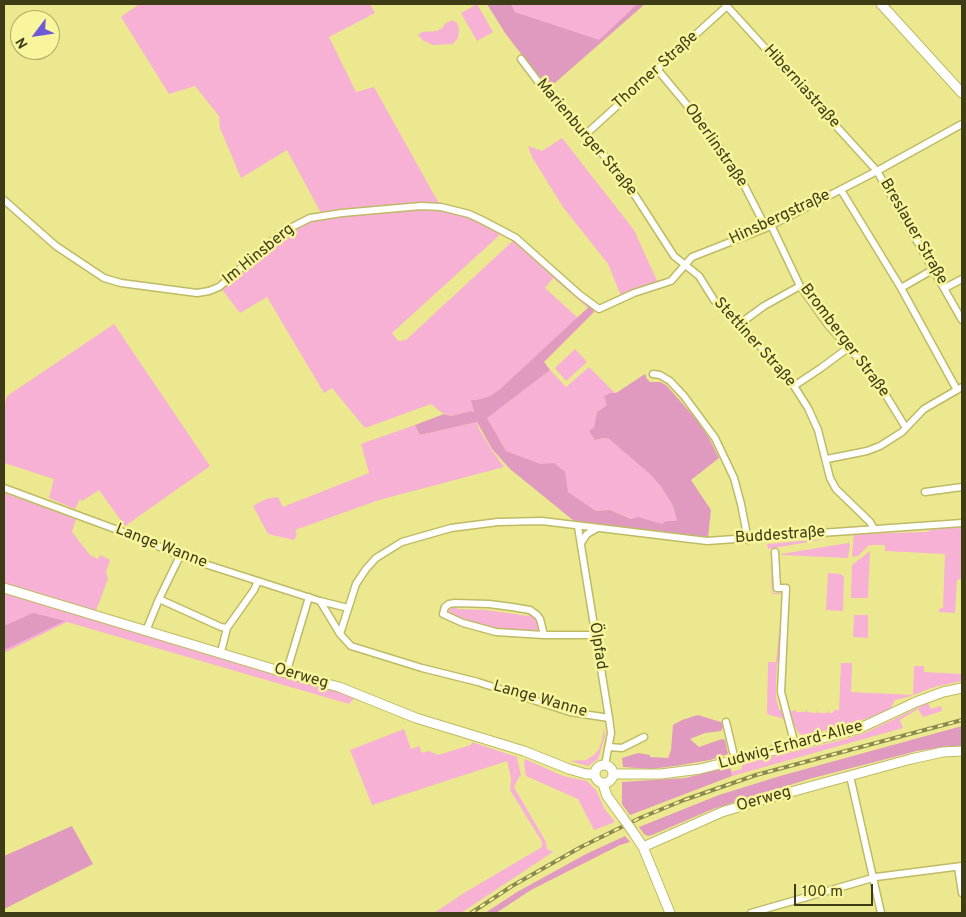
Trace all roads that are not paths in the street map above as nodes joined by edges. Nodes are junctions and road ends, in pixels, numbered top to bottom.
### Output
1 (881, 4) edge
2 (726, 5) edge
3 (520, 59) dead end
4 (658, 68) junction
5 (962, 92) edge
6 (962, 124) edge
7 (585, 135) junction
8 (877, 171) junction
9 (841, 190) junction
10 (4, 200) edge
11 (768, 226) junction
12 (685, 265) junction
13 (934, 270) junction
14 (962, 279) edge
15 (800, 286) junction
16 (901, 288) junction
17 (945, 288) junction
18 (599, 309) joint
19 (962, 320) edge
20 (738, 324) junction
21 (848, 348) junction
22 (653, 374) dead end
23 (794, 386) junction
24 (959, 389) edge
25 (906, 428) junction
26 (827, 460) junction
27 (4, 488) edge
28 (962, 488) edge
29 (924, 492) dead end
30 (962, 523) edge
31 (578, 526) junction
32 (874, 528) junction
33 (597, 529) junction
34 (748, 540) junction
35 (581, 543) junction
36 (775, 552) dead end
37 (179, 558) dead end
38 (258, 581) junction
39 (4, 588) edge
40 (309, 598) junction
41 (159, 599) junction
42 (320, 601) junction
43 (348, 608) junction
44 (227, 628) junction
45 (146, 631) junction
46 (340, 634) junction
47 (544, 635) junction
48 (595, 635) junction
49 (222, 648) dead end
50 (288, 667) dead end
51 (962, 688) edge
52 (609, 718) junction
53 (726, 722) dead end
54 (644, 737) dead end
55 (795, 745) junction
56 (609, 747) junction
57 (962, 751) edge
58 (735, 760) junction
59 (605, 765) junction
60 (594, 774) junction
61 (613, 774) junction
62 (850, 776) junction
63 (603, 784) junction
64 (643, 847) junction
65 (960, 866) edge
66 (874, 878) junction
67 (962, 892) edge
68 (667, 912) edge
69 (751, 913) edge
70 (881, 913) edge

1 - 5 main road
2 - 4 street, Thorner Straße
2 - 8 street, Hiberniastraße
3 - 7 street, Marienburger Straße
4 - 7 street, Thorner Straße
4 - 11 street, Oberlinstraße
6 - 8 street, Hinsbergstraße
7 - 12 street, Marienburger Straße
8 - 9 street, Hinsbergstraße
8 - 13 street, Breslauer Straße
9 - 11 street, Hinsbergstraße
9 - 16 street
10 - 18 street, Im Hinsberg
11 - 12 street, Hinsbergstraße
11 - 15 street, Bromberger Straße
12 - 18 street, Hinsbergstraße
12 - 20 street, Stettiner Straße
13 - 16 street
13 - 17 street, Breslauer Straße
14 - 17 street
15 - 20 street
15 - 21 street, Bromberger Straße
16 - 24 street
17 - 19 street, Breslauer Straße
20 - 23 street, Stettiner Straße
21 - 23 street
21 - 25 street, Bromberger Straße
22 - 34 street
23 - 26 street, Stettiner Straße
24 - 25 street
25 - 26 street
26 - 32 street, Stettiner Straße
27 - 38 street, Lange Wanne
28 - 29 street
30 - 32 street, Buddestraße
31 - 33 street, Buddestraße
31 - 35 street, Ölpfad
31 - 43 street, Buddestraße
32 - 34 street, Buddestraße
33 - 34 street, Buddestraße
33 - 35 street
35 - 48 street, Ölpfad
36 - 55 street
37 - 41 street
38 - 40 street, Lange Wanne
38 - 44 street
39 - 45 main road, Oerweg
40 - 42 street, Lange Wanne
40 - 50 street
41 - 44 street
41 - 45 street
42 - 43 street, Lange Wanne
42 - 46 street, Lange Wanne
43 - 46 street, Buddestraße
44 - 49 street
45 - 60 main road, Oerweg
46 - 52 street, Lange Wanne
47 - 47 street
47 - 48 street
48 - 52 street, Ölpfad
51 - 55 main road, Ludwig-Erhard-Allee
52 - 56 street, Ölpfad
53 - 58 street
54 - 56 street
55 - 58 main road, Ludwig-Erhard-Allee
56 - 59 street, Ölpfad
57 - 62 main road, Oerweg
58 - 61 main road, Ludwig-Erhard-Allee
59 - 60 main road
59 - 61 main road
60 - 63 main road
61 - 63 main road
62 - 64 main road, Oerweg
62 - 66 street
63 - 64 main road, bridge
64 - 68 main road
65 - 66 street
65 - 67 street
66 - 69 street
66 - 70 street

